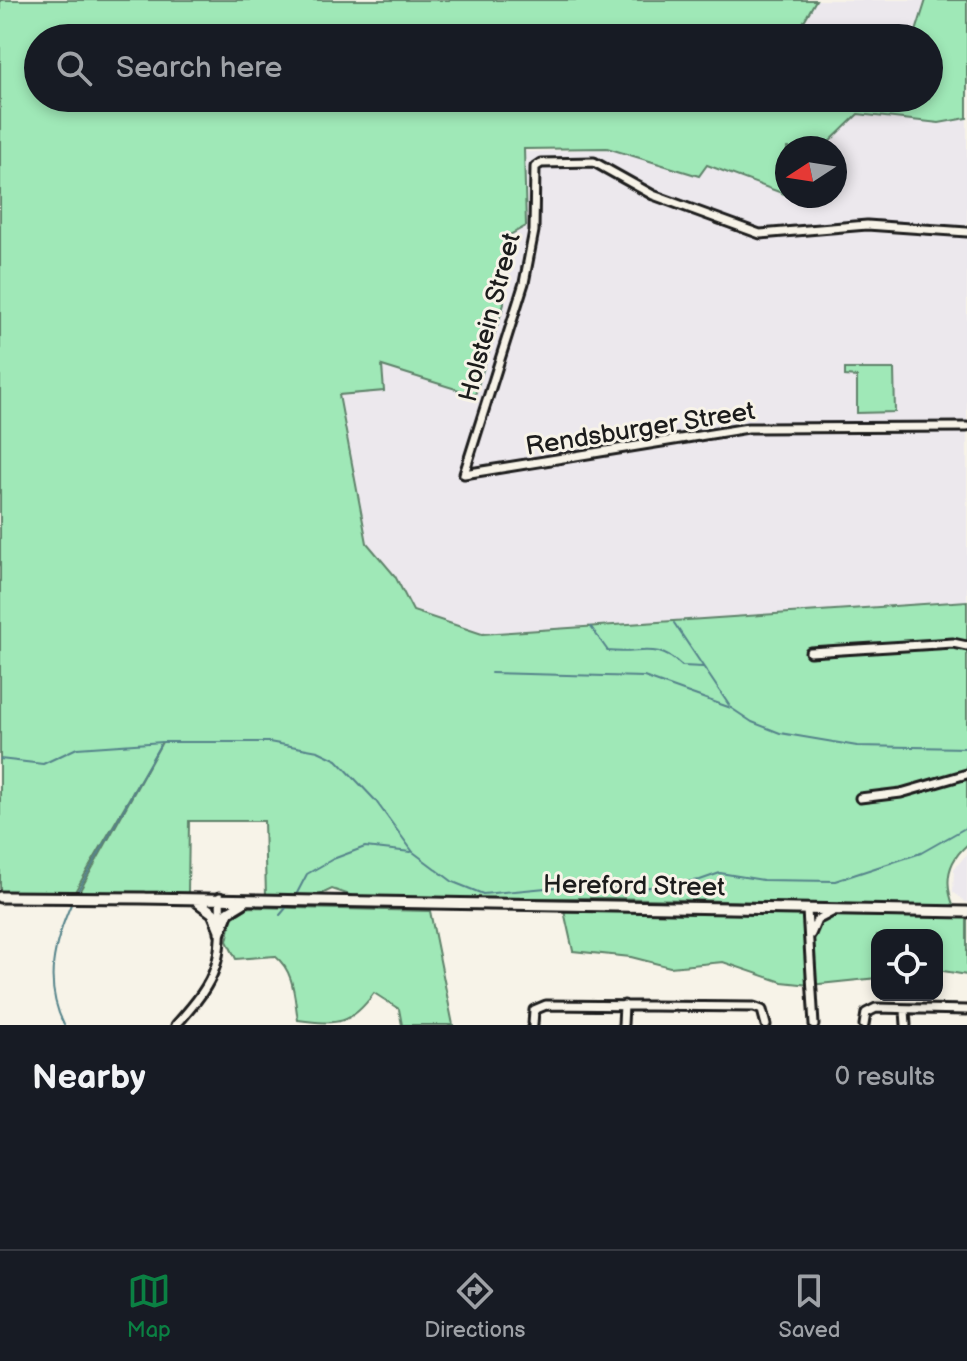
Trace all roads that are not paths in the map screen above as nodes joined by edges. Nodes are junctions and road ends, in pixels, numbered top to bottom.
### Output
1 (967, 232) edge
2 (967, 427) edge
3 (464, 474) joint
4 (967, 646) edge
5 (810, 652) dead end
6 (967, 774) edge
7 (860, 798) dead end
8 (0, 897) edge
9 (142, 898) junction
10 (220, 899) junction
11 (196, 901) junction
12 (246, 902) junction
13 (300, 902) junction
14 (807, 910) junction
15 (837, 910) junction
16 (967, 912) edge
17 (220, 931) junction
18 (810, 938) junction
19 (624, 1005) junction
20 (905, 1010) junction
21 (967, 1010) edge
22 (176, 1025) edge
23 (533, 1025) edge
24 (623, 1025) edge
25 (766, 1025) edge
26 (814, 1025) edge
27 (864, 1025) edge
28 (906, 1025) edge

1 - 3 street, Holstein Street
2 - 3 street, Rendsburger Street
4 - 5 street
6 - 7 street
8 - 9 main road, Hereford Street
9 - 10 main road, Hereford Street
9 - 11 main road, Hereford Street
10 - 11 main road, Hereford Street
10 - 12 main road, Hereford Street
10 - 13 main road, Hereford Street
10 - 17 street
11 - 17 main road
12 - 13 main road, Hereford Street
12 - 17 main road
13 - 14 main road, Hereford Street
14 - 15 main road, Hereford Street
14 - 18 street
15 - 16 main road, Hereford Street
15 - 18 street
17 - 22 street
18 - 26 street
19 - 23 street
19 - 24 street
19 - 25 street
20 - 21 street
20 - 27 street
20 - 28 street

